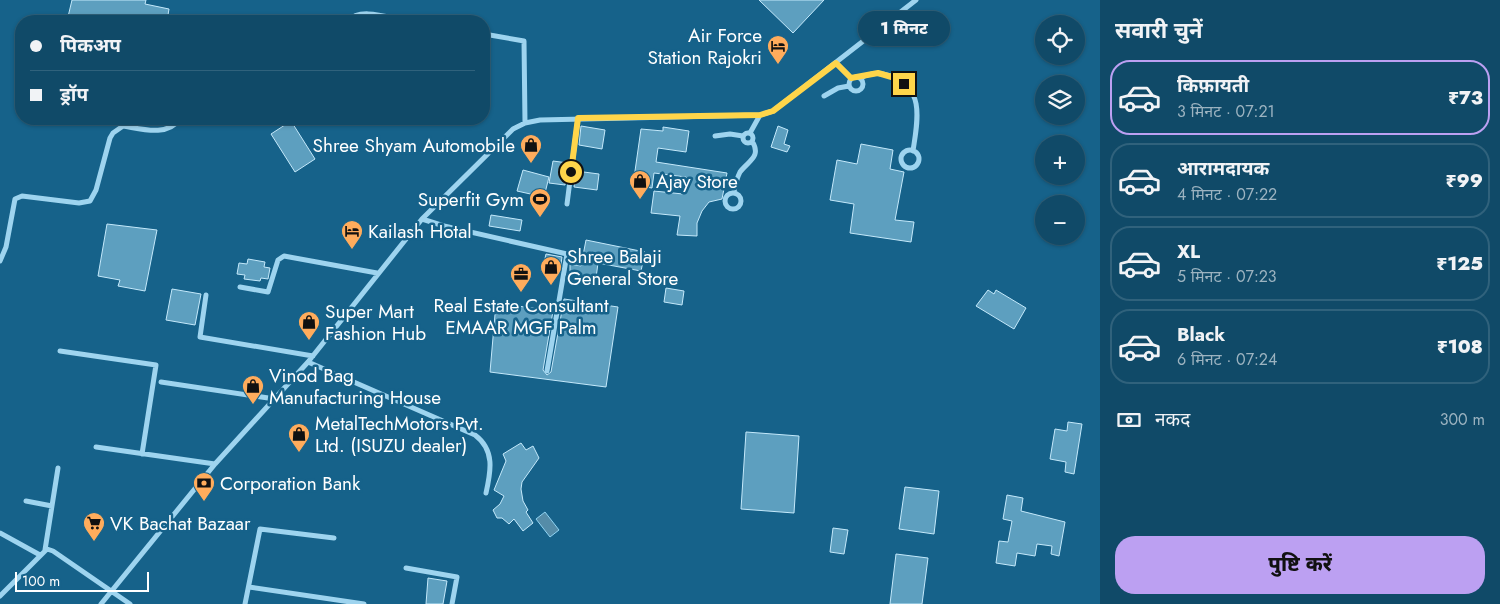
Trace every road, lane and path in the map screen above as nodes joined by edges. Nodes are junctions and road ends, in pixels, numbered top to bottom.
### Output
1 (916, 0) edge
2 (355, 15) edge
3 (373, 15) edge
4 (490, 35) edge
5 (836, 63) junction
6 (851, 78) junction
7 (861, 78) junction
8 (849, 86) junction
9 (824, 96) dead end
10 (760, 115) junction
11 (578, 118) junction
12 (525, 123) junction
13 (175, 125) edge
14 (750, 133) junction
15 (715, 136) dead end
16 (743, 136) junction
17 (752, 141) junction
18 (913, 151) dead end
19 (734, 192) dead end
20 (567, 204) dead end
21 (422, 219) junction
22 (0, 261) edge
23 (377, 273) junction
24 (240, 288) dead end
25 (206, 295) dead end
26 (60, 351) dead end
27 (312, 356) junction
28 (308, 362) junction
29 (547, 371) dead end
30 (161, 382) dead end
31 (276, 399) junction
32 (96, 447) dead end
33 (142, 454) junction
34 (215, 464) junction
35 (58, 468) dead end
36 (486, 493) dead end
37 (26, 501) dead end
38 (52, 506) junction
39 (0, 532) edge
40 (334, 538) dead end
41 (45, 550) junction
42 (40, 555) junction
43 (406, 568) dead end
44 (249, 587) junction
45 (112, 590) junction
46 (0, 596) edge
47 (101, 604) edge
48 (130, 604) edge
49 (245, 604) edge
50 (364, 604) edge
51 (452, 604) edge

1 - 5 street
2 - 3 street
4 - 12 street
5 - 6 street
5 - 10 street
6 - 7 street
6 - 8 street
7 - 8 street
7 - 18 street
8 - 9 street
10 - 11 street
10 - 14 street
11 - 12 street
11 - 20 street
12 - 21 street
13 - 22 street
14 - 16 street
14 - 17 street
15 - 16 street
16 - 17 street
17 - 19 street
21 - 23 street
21 - 29 street
23 - 24 street
23 - 27 street
25 - 27 street
26 - 33 street
27 - 28 street
28 - 31 street
28 - 36 street
30 - 31 street
31 - 34 street
32 - 33 street
33 - 34 street
34 - 45 street
35 - 38 street
37 - 38 street
38 - 41 street
39 - 42 street
40 - 44 street
41 - 42 street
41 - 45 street
42 - 46 street
43 - 51 street
44 - 49 street
44 - 50 street
45 - 47 street
45 - 48 street

